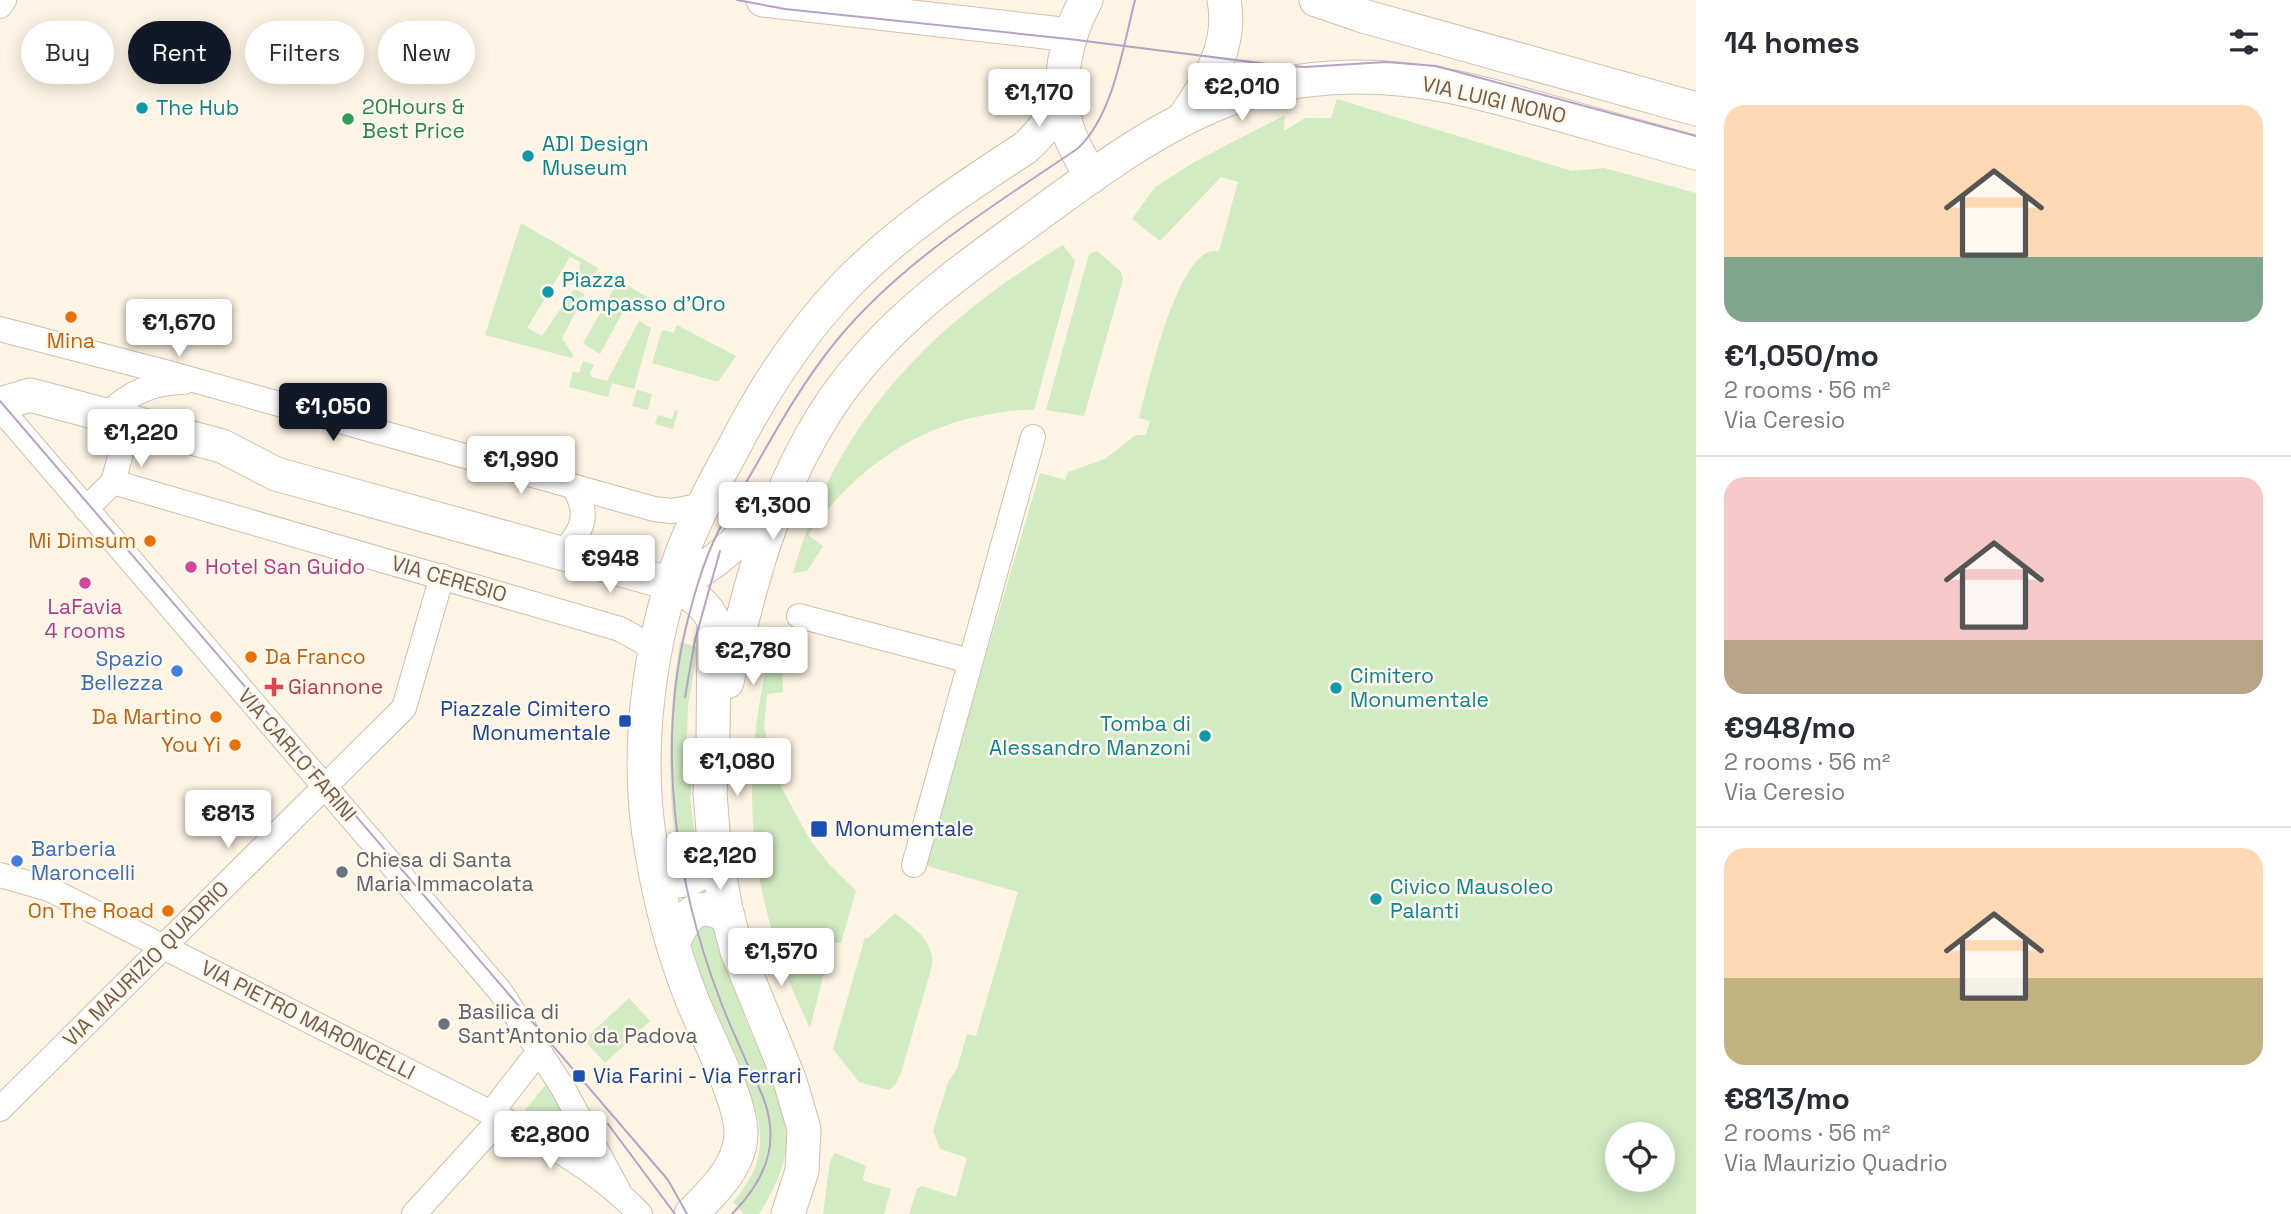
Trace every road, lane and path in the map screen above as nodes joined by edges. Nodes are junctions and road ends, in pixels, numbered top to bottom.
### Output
1 (4, 0) edge
2 (763, 0) edge
3 (1086, 0) edge
4 (1224, 0) edge
5 (1316, 0) edge
6 (0, 6) edge
7 (1071, 35) junction
8 (1063, 93) junction
9 (1696, 109) edge
10 (1181, 121) junction
11 (1696, 153) edge
12 (1091, 177) junction
13 (0, 329) edge
14 (164, 378) junction
15 (2, 410) edge
16 (129, 433) junction
17 (1033, 437) dead end
18 (113, 482) junction
19 (785, 484) junction
20 (574, 487) junction
21 (704, 505) junction
22 (86, 509) junction
23 (562, 553) junction
24 (442, 576) junction
25 (672, 584) junction
26 (799, 617) dead end
27 (656, 655) junction
28 (970, 662) junction
29 (713, 742) junction
30 (325, 787) junction
31 (716, 855) junction
32 (914, 865) dead end
33 (657, 874) junction
34 (0, 875) edge
35 (728, 916) junction
36 (673, 942) junction
37 (163, 947) junction
38 (540, 1051) junction
39 (0, 1109) edge
40 (496, 1115) junction
41 (619, 1192) junction
42 (795, 1205) edge
43 (702, 1210) edge
44 (414, 1214) edge
45 (640, 1214) edge

1 - 6 street
2 - 7 main road
3 - 7 main road
4 - 10 main road
5 - 9 main road, VIA LUIGI NONO
7 - 8 main road
8 - 12 main road
8 - 21 main road
10 - 11 main road, VIA LUIGI NONO
10 - 12 main road
12 - 19 main road
13 - 14 street
14 - 16 street
14 - 20 street
15 - 16 main road
15 - 22 street, VIA CARLO FARINI
16 - 18 street
16 - 23 main road
17 - 28 street
18 - 22 street
18 - 24 street, VIA CERESIO
19 - 25 main road
19 - 29 main road
20 - 21 street
20 - 23 street
21 - 25 main road
22 - 30 street, VIA CARLO FARINI
23 - 25 main road
24 - 27 street, VIA CERESIO
24 - 30 street, VIA MAURIZIO QUADRIO
25 - 27 main road
25 - 29 main road
26 - 28 street
27 - 33 main road
28 - 32 street
29 - 31 main road
30 - 37 street, VIA MAURIZIO QUADRIO
30 - 38 street, VIA CARLO FARINI
31 - 33 main road
31 - 35 main road
33 - 36 main road
34 - 37 street, VIA PIETRO MARONCELLI
35 - 36 main road
35 - 42 main road
36 - 43 main road
37 - 39 street, VIA MAURIZIO QUADRIO
37 - 40 street, VIA PIETRO MARONCELLI
38 - 40 street
38 - 41 street, VIA CARLO FARINI
40 - 41 street, VIA CARLO FARINI
40 - 44 street
41 - 45 street, VIA CARLO FARINI

